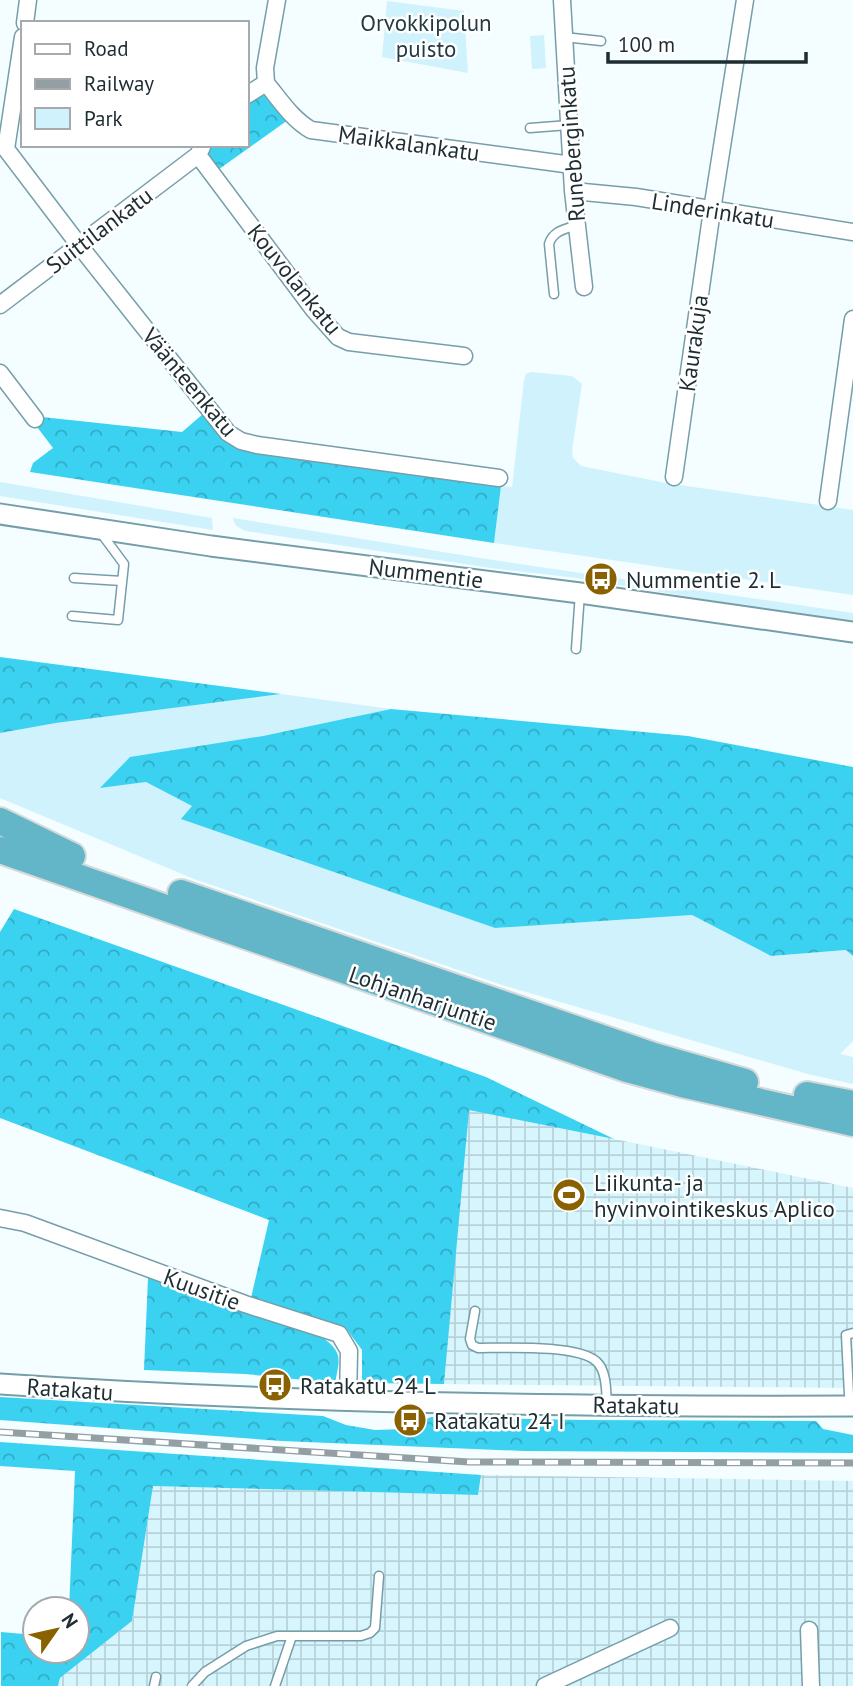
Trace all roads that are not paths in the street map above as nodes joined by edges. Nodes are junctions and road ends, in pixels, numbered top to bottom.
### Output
1 (28, 0) edge
2 (278, 0) edge
3 (562, 0) edge
4 (745, 0) edge
5 (25, 21) edge
6 (564, 37) junction
7 (601, 41) dead end
8 (21, 48) edge
9 (266, 83) junction
10 (248, 94) edge
11 (570, 125) junction
12 (530, 128) dead end
13 (3, 149) edge
14 (200, 150) edge
15 (572, 165) junction
16 (573, 191) junction
17 (712, 210) junction
18 (577, 225) junction
19 (853, 232) edge
20 (79, 245) junction
21 (584, 287) dead end
22 (554, 295) dead end
23 (0, 305) edge
24 (853, 319) edge
25 (464, 356) dead end
26 (0, 373) edge
27 (34, 419) dead end
28 (674, 477) dead end
29 (499, 478) dead end
30 (828, 501) dead end
31 (0, 514) edge
32 (99, 530) junction
33 (74, 578) dead end
34 (122, 582) junction
35 (580, 593) junction
36 (72, 616) dead end
37 (853, 632) edge
38 (576, 649) dead end
39 (0, 821) edge
40 (0, 831) edge
41 (0, 850) edge
42 (0, 858) edge
43 (70, 865) junction
44 (682, 1084) junction
45 (853, 1104) edge
46 (853, 1123) edge
47 (853, 1139) edge
48 (0, 1218) edge
49 (475, 1311) dead end
50 (853, 1333) edge
51 (0, 1384) edge
52 (348, 1401) junction
53 (851, 1401) edge
54 (607, 1405) junction
55 (379, 1576) dead end
56 (670, 1628) dead end
57 (809, 1630) dead end
58 (292, 1636) junction
59 (192, 1686) edge
60 (275, 1686) edge
61 (545, 1686) edge
62 (811, 1686) edge

1 - 5 street
2 - 9 street
3 - 6 street, Runeberginkatu
4 - 17 street, Kaurakuja
6 - 7 lane
6 - 11 street, Runeberginkatu
8 - 13 street
9 - 10 street
9 - 15 street, Maikkalankatu
11 - 12 lane
11 - 15 street, Runeberginkatu
13 - 20 street, Väänteenkatu
14 - 20 street, Suittilankatu
14 - 25 street, Kouvolankatu
15 - 16 street, Runeberginkatu
16 - 17 street, Linderinkatu
16 - 18 street, Runeberginkatu
17 - 19 street, Linderinkatu
17 - 28 street, Kaurakuja
18 - 21 street, Runeberginkatu
18 - 22 lane
20 - 23 street, Suittilankatu
20 - 29 street, Väänteenkatu
24 - 30 street
26 - 27 street
31 - 32 street, Nummentie
32 - 34 lane
32 - 35 street, Nummentie
33 - 34 lane
34 - 36 lane
35 - 37 street, Nummentie
35 - 38 lane
39 - 43 highway
40 - 43 highway, Lohjanharjuntie
41 - 43 highway, Lohjanharjuntie
42 - 43 highway
43 - 44 highway, Lohjanharjuntie
43 - 45 highway, Lohjanharjuntie
44 - 46 highway, Lohjanharjuntie
44 - 47 highway
48 - 52 street, Kuusitie
49 - 54 lane
50 - 53 lane
51 - 52 street, Ratakatu
52 - 54 street, Ratakatu
53 - 54 street, Ratakatu
55 - 58 lane
56 - 61 street
57 - 62 street
58 - 59 lane
58 - 60 lane

